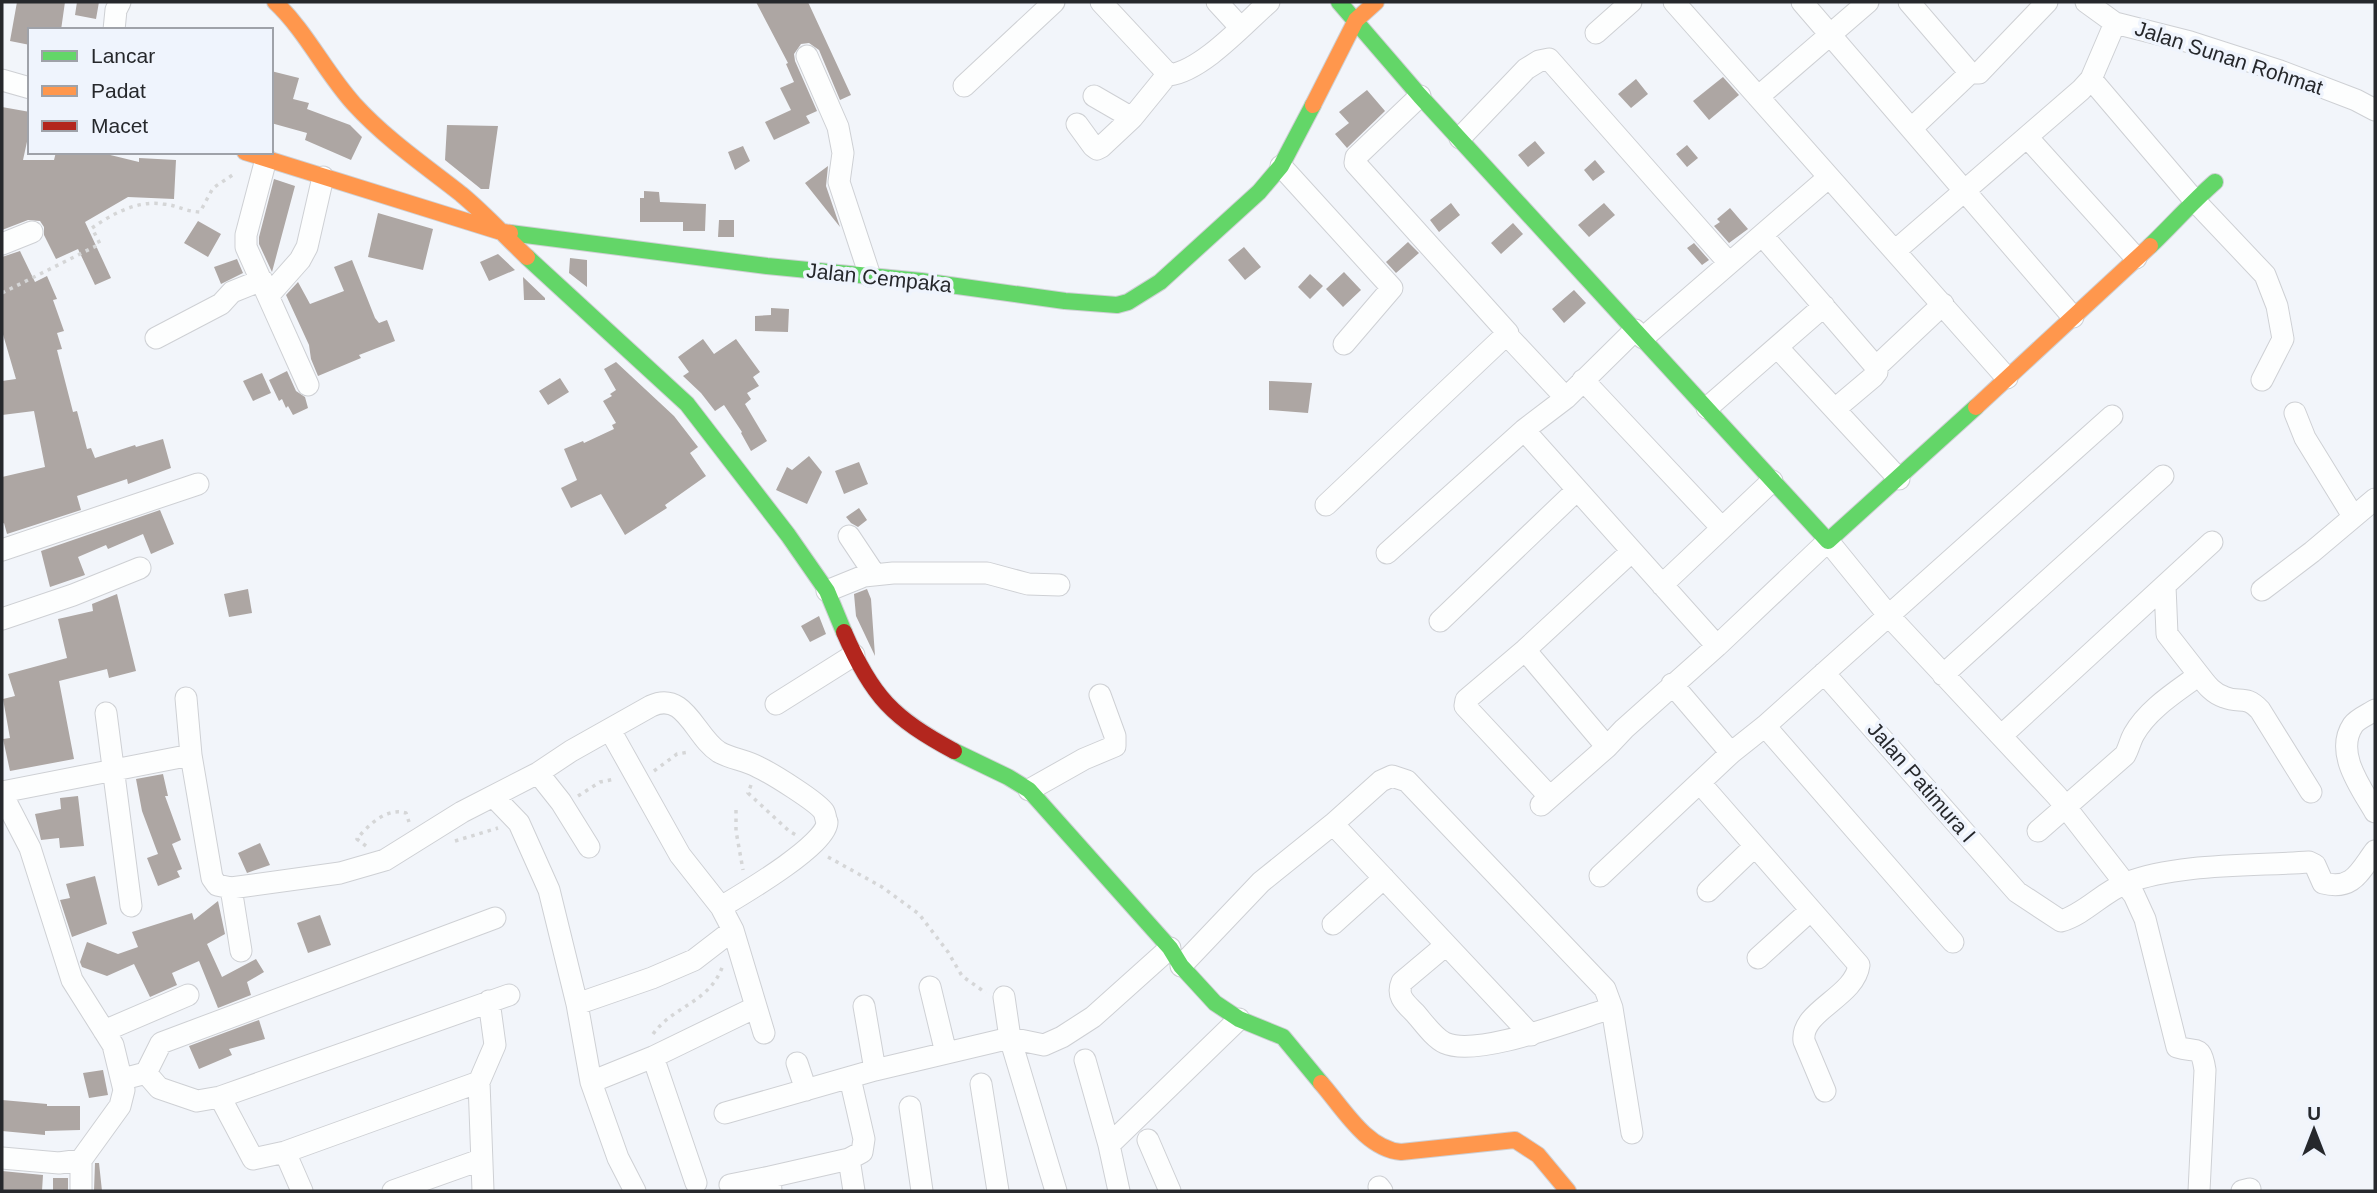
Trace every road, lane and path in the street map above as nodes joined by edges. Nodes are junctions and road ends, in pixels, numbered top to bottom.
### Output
1 (120, 2) edge
2 (275, 2) edge
3 (1054, 2) edge
4 (1101, 2) edge
5 (1217, 2) edge
6 (1269, 2) edge
7 (1339, 2) edge
8 (1376, 2) edge
9 (1631, 2) edge
10 (1674, 2) edge
11 (1802, 2) edge
12 (1867, 2) edge
13 (1909, 2) edge
14 (2047, 2) edge
15 (2086, 2) edge
16 (1356, 20) junction
17 (2115, 23) junction
18 (1240, 27) junction
19 (114, 28) edge
20 (1596, 33) dead end
21 (1829, 33) junction
22 (807, 57) dead end
23 (1970, 73) junction
24 (1167, 75) junction
25 (2091, 79) junction
26 (2, 80) edge
27 (964, 86) dead end
28 (28, 87) edge
29 (1094, 96) dead end
30 (1420, 96) junction
31 (1758, 97) junction
32 (2375, 110) edge
33 (1132, 118) junction
34 (1077, 124) dead end
35 (1912, 128) junction
36 (2027, 137) junction
37 (1460, 138) junction
38 (253, 155) edge
39 (1281, 166) junction
40 (323, 177) junction
41 (1829, 177) junction
42 (2215, 181) dead end
43 (1966, 190) junction
44 (2194, 200) junction
45 (498, 231) junction
46 (32, 232) dead end
47 (1762, 235) junction
48 (2, 244) edge
49 (1895, 251) junction
50 (2136, 258) junction
51 (1729, 263) junction
52 (870, 276) junction
53 (266, 288) junction
54 (2, 293) edge
55 (1943, 304) junction
56 (1824, 306) junction
57 (2073, 317) junction
58 (1639, 334) junction
59 (1507, 335) junction
60 (156, 338) dead end
61 (1344, 344) dead end
62 (1778, 348) junction
63 (1876, 367) junction
64 (2007, 377) junction
65 (1583, 380) junction
66 (2262, 380) dead end
67 (308, 385) dead end
68 (1566, 398) junction
69 (1707, 408) junction
70 (1835, 409) junction
71 (2295, 413) dead end
72 (2112, 416) dead end
73 (1524, 430) junction
74 (2163, 476) dead end
75 (1899, 479) junction
76 (1772, 481) junction
77 (198, 484) dead end
78 (1577, 490) junction
79 (1326, 505) dead end
80 (2367, 509) edge
81 (1721, 528) junction
82 (849, 536) dead end
83 (1828, 541) junction
84 (2212, 542) dead end
85 (2, 550) edge
86 (1632, 551) junction
87 (1387, 553) dead end
88 (140, 568) dead end
89 (875, 575) junction
90 (1059, 585) dead end
91 (1662, 585) junction
92 (2165, 586) junction
93 (2262, 590) dead end
94 (827, 591) junction
95 (1889, 616) junction
96 (2, 619) edge
97 (1440, 621) dead end
98 (1717, 646) junction
99 (1525, 650) junction
100 (854, 655) junction
101 (1824, 673) junction
102 (1944, 675) junction
103 (2199, 675) junction
104 (1672, 684) junction
105 (1101, 695) dead end
106 (186, 698) dead end
107 (776, 704) dead end
108 (2375, 710) edge
109 (106, 713) dead end
110 (1765, 726) junction
111 (610, 730) junction
112 (2001, 736) junction
113 (1607, 747) junction
114 (1731, 753) junction
115 (191, 755) junction
116 (757, 766) junction
117 (113, 770) junction
118 (538, 773) junction
119 (1700, 783) junction
120 (1029, 790) junction
121 (2311, 792) dead end
122 (2, 793) edge
123 (494, 797) junction
124 (2065, 807) junction
125 (2375, 812) edge
126 (1334, 824) junction
127 (2038, 831) dead end
128 (357, 839) dead end
129 (415, 841) junction
130 (814, 844) junction
131 (1755, 846) junction
132 (589, 847) dead end
133 (2375, 851) edge
134 (1600, 876) dead end
135 (1384, 878) junction
136 (2125, 883) junction
137 (231, 888) junction
138 (1708, 891) dead end
139 (131, 906) dead end
140 (721, 908) junction
141 (1811, 910) junction
142 (495, 918) dead end
143 (1333, 924) dead end
144 (733, 930) junction
145 (1953, 942) dead end
146 (1446, 945) junction
147 (241, 951) dead end
148 (1175, 957) junction
149 (1758, 958) dead end
150 (930, 987) dead end
151 (188, 995) dead end
152 (995, 995) joint
153 (577, 1004) junction
154 (863, 1006) dead end
155 (756, 1007) junction
156 (1612, 1007) junction
157 (1239, 1019) junction
158 (104, 1031) junction
159 (764, 1034) dead end
160 (1531, 1035) junction
161 (1010, 1038) junction
162 (946, 1053) junction
163 (653, 1057) junction
164 (1085, 1060) dead end
165 (797, 1063) dead end
166 (875, 1070) junction
167 (146, 1073) junction
168 (123, 1079) junction
169 (850, 1079) junction
170 (479, 1082) junction
171 (591, 1082) junction
172 (981, 1084) dead end
173 (806, 1090) junction
174 (1825, 1091) dead end
175 (220, 1097) junction
176 (910, 1107) dead end
177 (724, 1113) dead end
178 (1632, 1133) dead end
179 (1148, 1140) dead end
180 (1109, 1145) junction
181 (285, 1152) junction
182 (2, 1158) edge
183 (849, 1159) junction
184 (81, 1160) junction
185 (480, 1160) junction
186 (696, 1183) dead end
187 (770, 1184) edge
188 (730, 1185) dead end
189 (81, 1191) edge
190 (302, 1191) edge
191 (393, 1191) edge
192 (484, 1191) edge
193 (635, 1191) edge
194 (854, 1191) edge
195 (922, 1191) edge
196 (998, 1191) edge
197 (1056, 1191) edge
198 (1119, 1191) edge
199 (1170, 1191) edge
200 (1568, 1191) edge
201 (2199, 1191) edge

1 - 19 street
2 - 45 street
3 - 27 street
4 - 24 street
5 - 18 street
6 - 18 street
7 - 16 street
8 - 16 street, Jalan Cempaka
9 - 20 street
10 - 31 street
11 - 21 street
12 - 21 street
13 - 23 street
14 - 23 street
15 - 17 street, Jalan Sunan Rohmat
16 - 30 street
16 - 39 street, Jalan Cempaka
17 - 25 street
17 - 32 street, Jalan Sunan Rohmat
18 - 24 street
21 - 31 street
21 - 35 street
22 - 52 street
23 - 35 street
24 - 33 street
25 - 36 street
25 - 44 street
26 - 28 street
29 - 33 street
30 - 37 street
30 - 59 street
31 - 41 street
33 - 34 street
35 - 43 street
36 - 43 street
36 - 50 street
37 - 51 street
37 - 58 street
38 - 40 street, Jalan Cempaka
38 - 53 street
38 - 54 path
39 - 52 street, Jalan Cempaka
39 - 61 street
40 - 45 street, Jalan Cempaka
40 - 53 street
41 - 47 street
41 - 49 street
42 - 44 street
43 - 49 street
43 - 57 street
44 - 50 street
44 - 66 street
45 - 52 street, Jalan Cempaka
45 - 94 street
46 - 48 street
47 - 51 street
47 - 56 street
49 - 55 street
50 - 57 street
51 - 58 street
53 - 60 street
53 - 67 street
55 - 63 street
55 - 64 street
56 - 62 street
56 - 63 street
57 - 64 street
58 - 65 street
58 - 69 street
59 - 68 street
59 - 79 street
62 - 69 street
62 - 70 street
63 - 70 street
64 - 75 street
65 - 68 street
65 - 81 street
68 - 73 street
69 - 76 street
70 - 75 street
71 - 80 street
72 - 95 street
73 - 78 street
73 - 87 street
74 - 102 street
75 - 83 street
76 - 81 street
76 - 83 street
77 - 85 street
78 - 86 street
78 - 97 street
80 - 93 street
81 - 91 street
82 - 89 street
83 - 95 street
83 - 98 street
84 - 92 street
86 - 91 street
86 - 99 street
88 - 96 street
89 - 90 street
89 - 94 street
91 - 98 street
92 - 103 street
92 - 112 street
94 - 100 street
95 - 101 street
95 - 102 street
98 - 104 street
99 - 113 street
99 - 113 street
100 - 107 street
100 - 120 street
101 - 110 street
101 - 136 street, Jalan Patimura l
102 - 112 street
103 - 121 street
103 - 124 street
104 - 113 street
104 - 114 street
105 - 120 street
106 - 115 street
108 - 125 street
109 - 117 street
110 - 114 street
110 - 145 street
111 - 116 street
111 - 118 street
111 - 140 street
112 - 124 street
114 - 119 street
115 - 117 street
115 - 137 street
116 - 130 path
116 - 130 street
117 - 122 street
117 - 139 street
118 - 123 street
118 - 132 street
119 - 131 street
119 - 134 street
120 - 148 street
122 - 158 street
123 - 129 street
123 - 153 street
124 - 127 street
124 - 136 street
126 - 135 street
126 - 148 street
126 - 156 street
128 - 129 path
129 - 137 street
130 - 140 street
130 - 152 path
131 - 138 street
131 - 141 street
133 - 136 street
135 - 143 street
135 - 146 street
136 - 201 street
137 - 147 street
140 - 144 street
141 - 149 street
141 - 174 street
142 - 167 street
144 - 153 street
144 - 155 street
146 - 160 street
146 - 160 street
148 - 157 street
148 - 161 street
150 - 162 street
151 - 158 street
152 - 161 street
153 - 171 street
154 - 166 street
155 - 159 street
155 - 163 street
156 - 160 street
156 - 178 street
157 - 180 street
157 - 200 street
158 - 168 street
161 - 162 street
161 - 197 street
162 - 166 street
163 - 171 street
163 - 186 street
164 - 180 street
165 - 173 street
166 - 169 street
167 - 168 street
167 - 175 street
168 - 184 street
169 - 173 street
169 - 183 street
170 - 175 street
170 - 181 street
170 - 185 street
171 - 193 street
172 - 196 street
173 - 177 street
175 - 181 street
176 - 195 street
179 - 199 street
180 - 198 street
181 - 190 street
182 - 184 street
183 - 187 street
183 - 194 street
184 - 189 street
185 - 191 street
185 - 192 street
187 - 188 street

